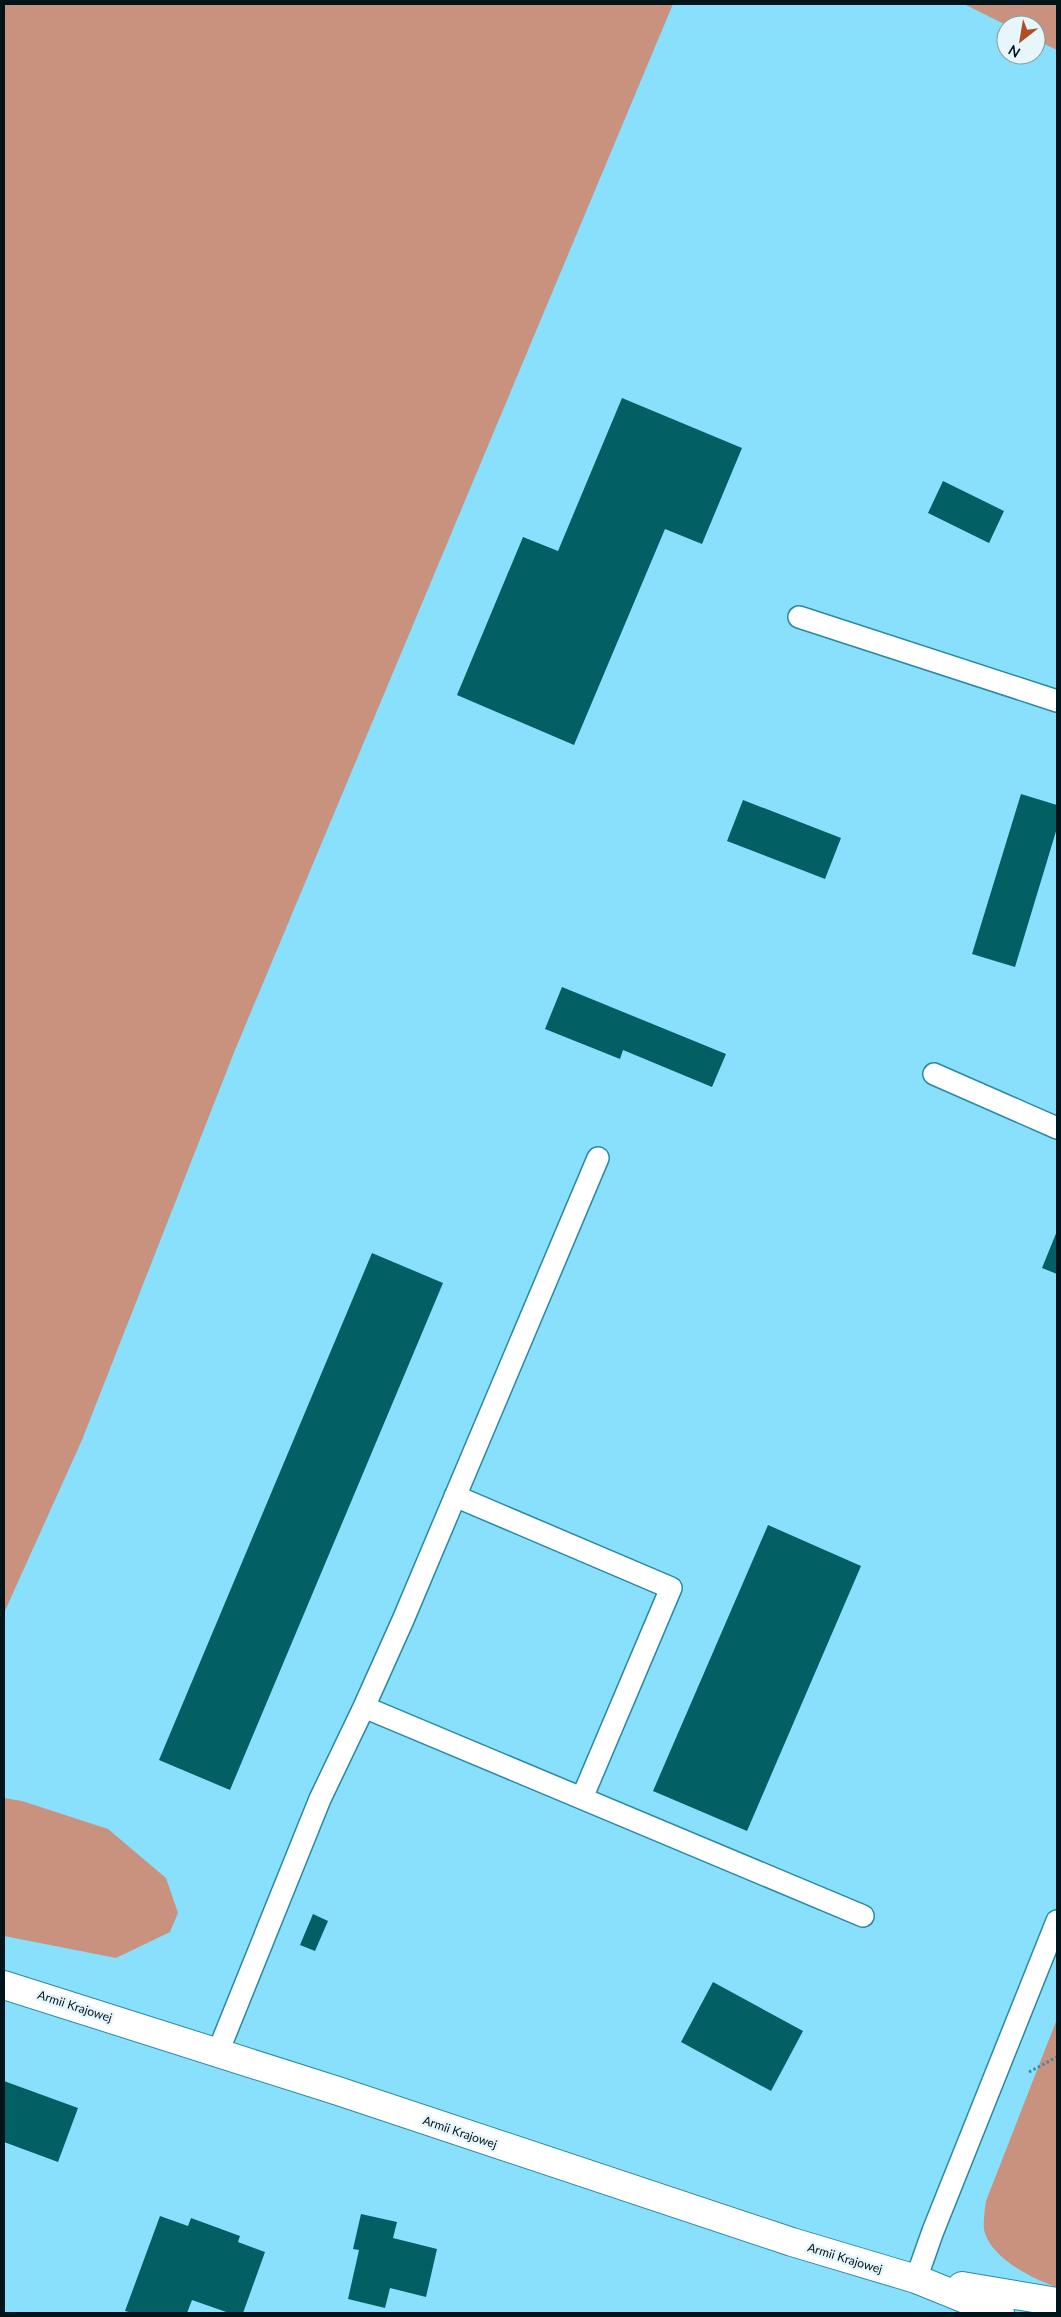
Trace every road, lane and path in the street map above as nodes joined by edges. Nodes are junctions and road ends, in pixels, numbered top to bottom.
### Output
1 (799, 617) dead end
2 (1057, 701) edge
3 (934, 1074) dead end
4 (1057, 1128) edge
5 (598, 1158) dead end
6 (456, 1496) junction
7 (364, 1707) junction
8 (582, 1798) junction
9 (863, 1916) dead end
10 (1057, 1921) edge
11 (4, 1985) edge
12 (218, 2052) junction
13 (916, 2279) junction
14 (1057, 2302) edge
15 (1000, 2313) edge

1 - 2 lane
3 - 4 lane
5 - 6 lane
6 - 7 lane
6 - 8 lane
7 - 8 lane
7 - 12 lane
8 - 9 lane
10 - 13 lane
11 - 12 street, Armii Krajowej
12 - 13 street, Armii Krajowej
13 - 14 street, Armii Krajowej
13 - 15 street, Armii Krajowej

